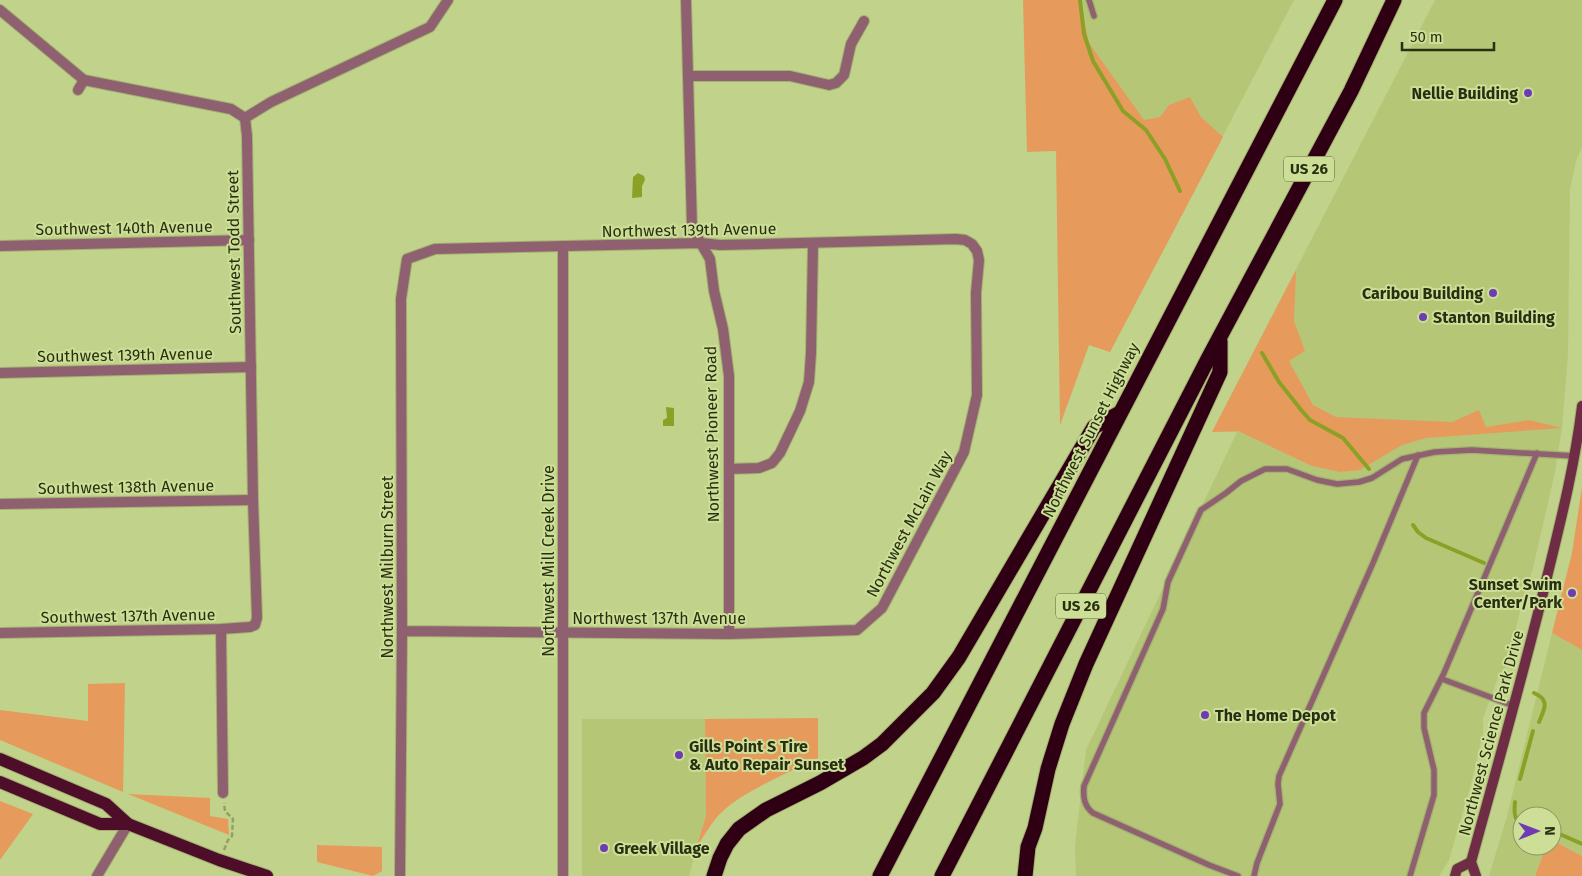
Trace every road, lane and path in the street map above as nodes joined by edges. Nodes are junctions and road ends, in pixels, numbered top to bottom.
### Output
1 (448, 0) edge
2 (686, 0) edge
3 (1089, 0) edge
4 (1334, 0) edge
5 (1394, 0) edge
6 (0, 10) edge
7 (1094, 16) dead end
8 (864, 21) dead end
9 (688, 76) junction
10 (84, 80) junction
11 (78, 90) dead end
12 (245, 118) junction
13 (249, 240) junction
14 (701, 243) junction
15 (812, 244) junction
16 (972, 244) joint
17 (0, 246) edge
18 (563, 246) junction
19 (408, 260) joint
20 (1220, 337) junction
21 (251, 368) junction
22 (0, 373) edge
23 (1582, 406) edge
24 (1118, 414) junction
25 (1537, 453) junction
26 (1418, 455) junction
27 (1575, 456) junction
28 (729, 469) junction
29 (253, 500) junction
30 (0, 504) edge
31 (255, 625) joint
32 (221, 629) junction
33 (856, 630) joint
34 (402, 631) junction
35 (0, 633) edge
36 (562, 633) junction
37 (729, 634) junction
38 (1442, 679) junction
39 (1514, 706) junction
40 (0, 759) edge
41 (0, 782) edge
42 (222, 793) joint
43 (128, 824) junction
44 (1035, 828) junction
45 (219, 860) junction
46 (1472, 862) junction
47 (97, 876) edge
48 (267, 876) edge
49 (400, 876) edge
50 (563, 876) edge
51 (714, 876) edge
52 (880, 876) edge
53 (942, 876) edge
54 (1025, 876) edge
55 (1037, 876) edge
56 (1238, 876) edge
57 (1254, 876) edge
58 (1410, 876) edge
59 (1455, 876) edge
60 (1476, 876) edge

1 - 12 street
2 - 9 street, Northwest Pioneer Road
3 - 7 lane
4 - 24 highway, Northwest Sunset Highway
5 - 20 highway, US 26
6 - 10 street
8 - 9 street
9 - 14 street, Northwest Pioneer Road
10 - 11 street
10 - 12 street
12 - 13 street, Southwest Todd Street
13 - 17 street, Southwest 140th Avenue
13 - 21 street, Southwest Todd Street
14 - 15 street, Northwest 139th Avenue
14 - 18 street, Northwest 139th Avenue
14 - 28 street, Northwest Pioneer Road
15 - 16 street, Northwest 139th Avenue
15 - 28 street
16 - 33 street, Northwest McLain Way
18 - 19 street, Northwest 139th Avenue
18 - 36 street, Northwest Mill Creek Drive
19 - 34 street, Northwest Milburn Street
20 - 44 highway
20 - 53 highway, US 26
21 - 22 street, Southwest 139th Avenue
21 - 29 street, Southwest Todd Street
23 - 27 street, Northwest Science Park Drive
24 - 51 highway
24 - 52 highway, Northwest Sunset Highway
25 - 26 lane
25 - 27 lane
25 - 38 lane
26 - 56 lane
26 - 57 lane
27 - 39 street, Northwest Science Park Drive
28 - 37 street, Northwest Pioneer Road
29 - 30 street, Southwest 138th Avenue
29 - 31 street, Southwest Todd Street
31 - 32 street, Southwest 137th Avenue
32 - 35 street, Southwest 137th Avenue
32 - 42 street
33 - 37 street, Northwest 137th Avenue
34 - 36 street, Northwest 137th Avenue
34 - 49 street, Northwest Milburn Street
36 - 37 street, Northwest 137th Avenue
36 - 50 street, Northwest Mill Creek Drive
38 - 39 lane
38 - 58 lane
39 - 46 street, Northwest Science Park Drive
40 - 43 main road
41 - 43 main road
42 - 45 path
43 - 45 main road
43 - 47 street
44 - 54 highway
44 - 55 highway
45 - 48 main road
46 - 59 street, Northwest Science Park Drive
46 - 60 street, Northwest Science Park Drive

